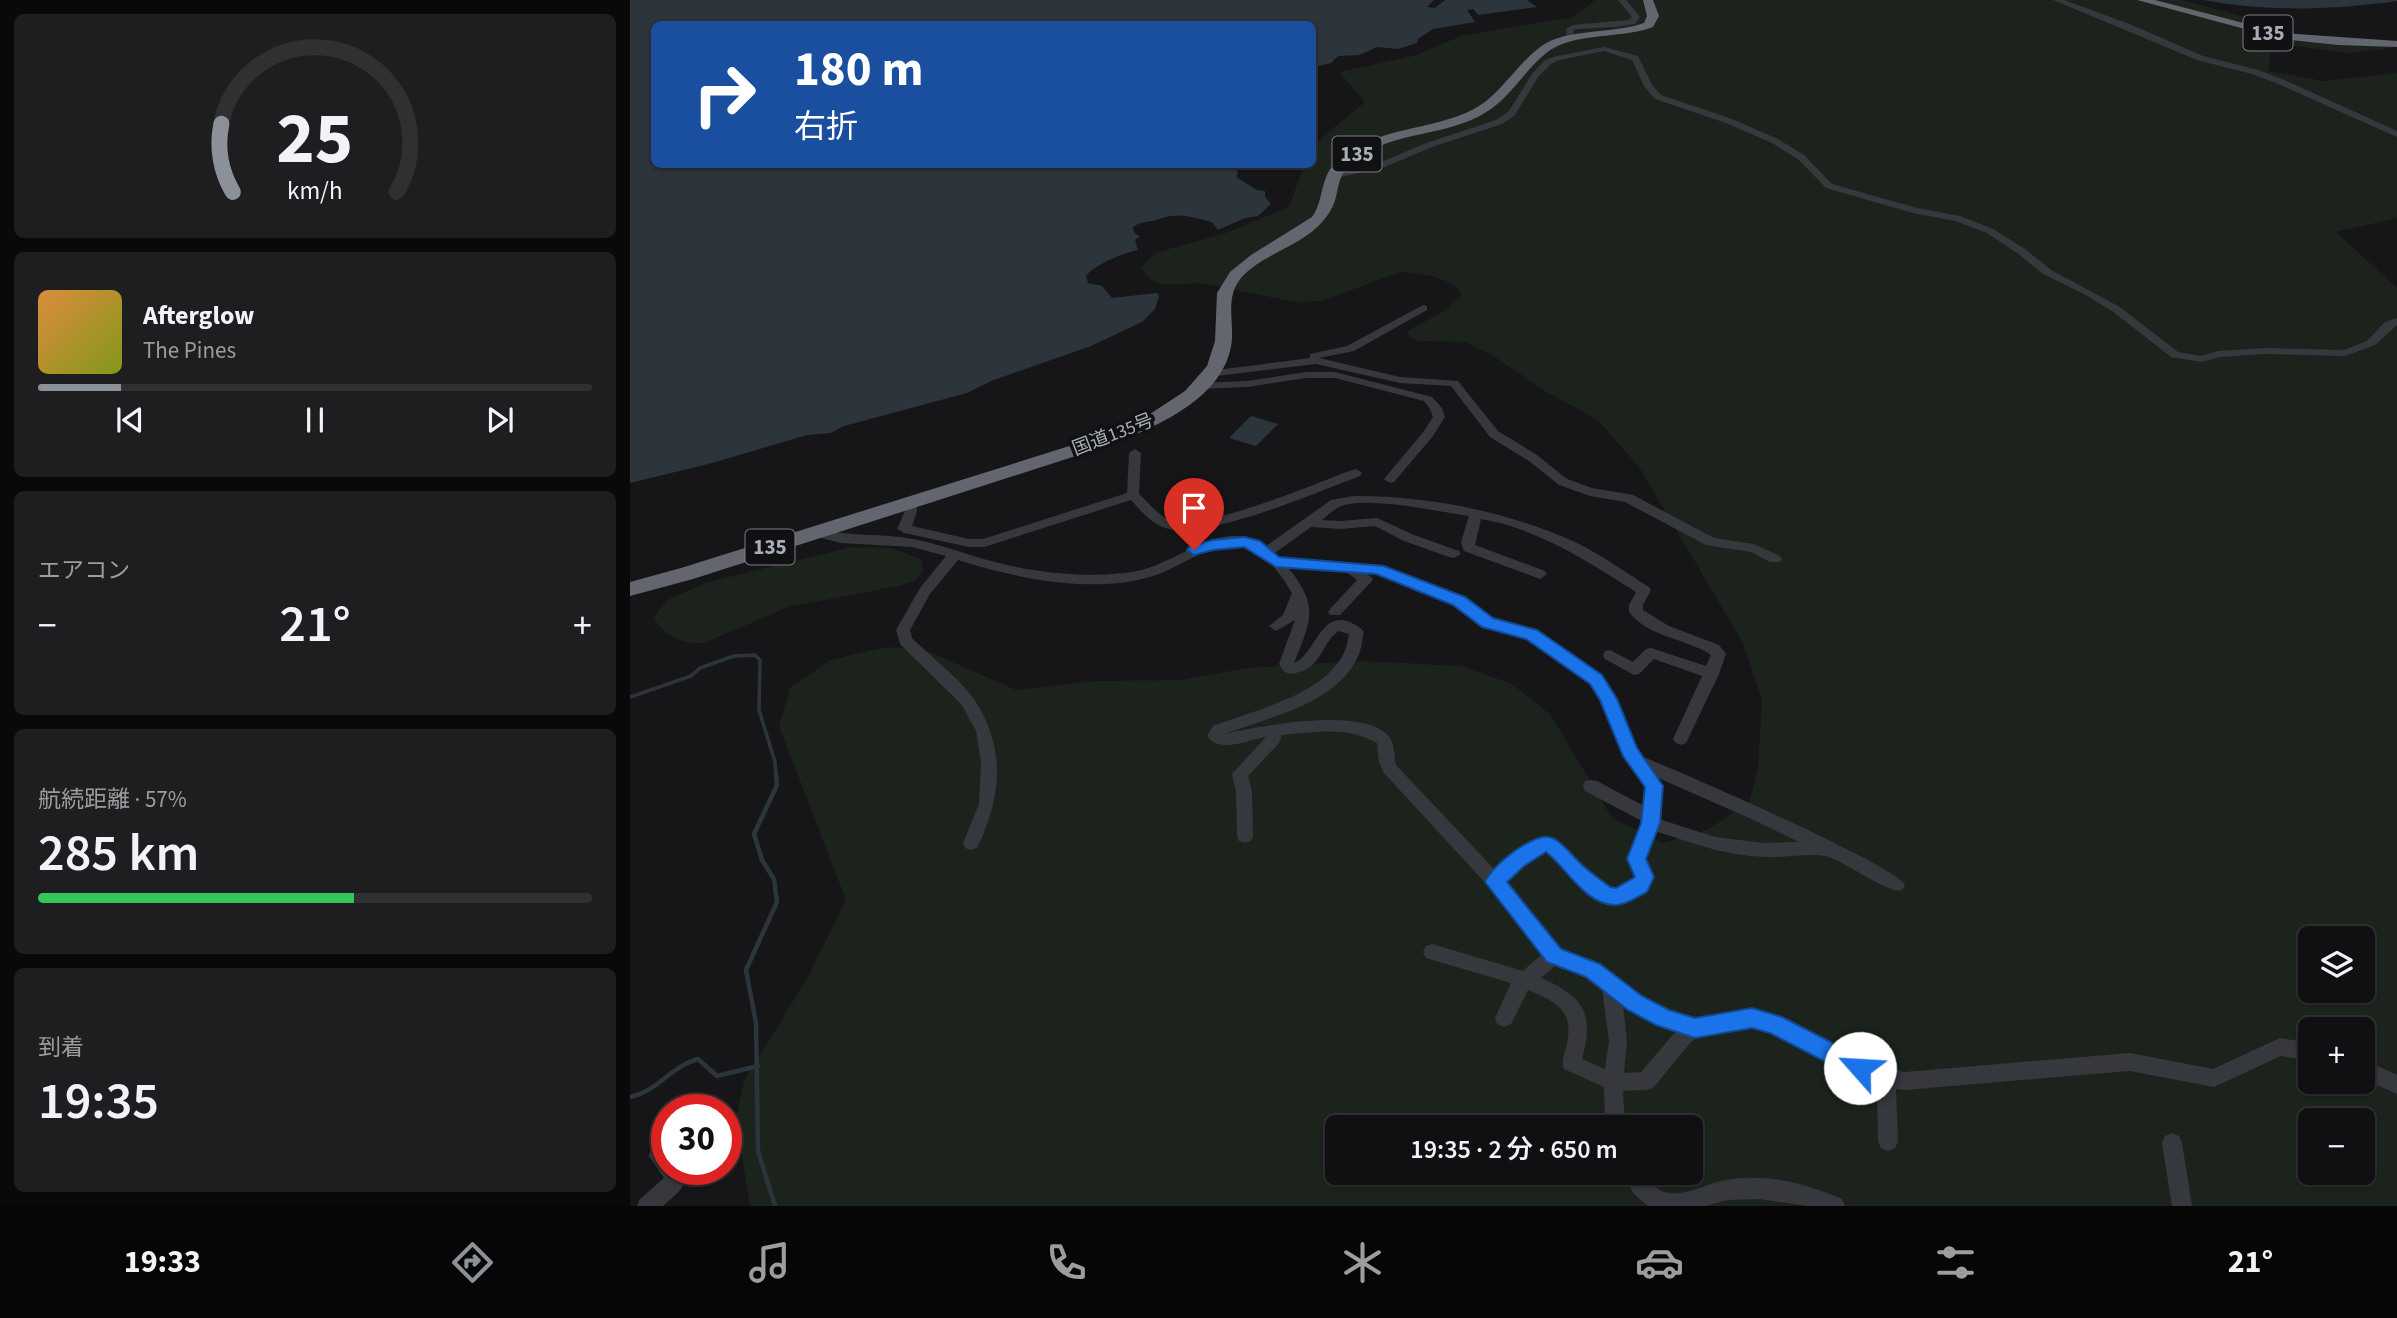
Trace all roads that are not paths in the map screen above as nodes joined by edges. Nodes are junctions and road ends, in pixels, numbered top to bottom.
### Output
1 (1622, 0) edge
2 (1648, 0) edge
3 (2057, 0) edge
4 (2142, 0) edge
5 (1570, 37) junction
6 (2397, 44) edge
7 (2397, 134) edge
8 (1332, 176) junction
9 (1423, 308) dead end
10 (2397, 321) edge
11 (1291, 363) junction
12 (1205, 380) junction
13 (1135, 453) dead end
14 (1356, 473) dead end
15 (1391, 479) dead end
16 (1133, 495) junction
17 (910, 503) junction
18 (1476, 513) junction
19 (1310, 523) junction
20 (818, 533) junction
21 (1454, 554) dead end
22 (954, 556) junction
23 (1271, 557) junction
24 (1775, 559) dead end
25 (1347, 566) junction
26 (1539, 573) dead end
27 (630, 589) edge
28 (1299, 592) junction
29 (1335, 612) dead end
30 (1276, 626) dead end
31 (1610, 655) dead end
32 (1712, 674) junction
33 (1275, 730) junction
34 (1681, 739) dead end
35 (1641, 764) junction
36 (1591, 786) dead end
37 (1651, 821) junction
38 (1245, 836) dead end
39 (971, 843) dead end
40 (1827, 849) junction
41 (1495, 882) junction
42 (1896, 885) dead end
43 (1432, 952) dead end
44 (1554, 955) junction
45 (1525, 980) junction
46 (1611, 984) junction
47 (1504, 1018) dead end
48 (1695, 1028) junction
49 (2298, 1050) edge
50 (2375, 1074) edge
51 (1886, 1078) junction
52 (1613, 1081) junction
53 (2397, 1084) edge
54 (1614, 1115) edge
55 (1888, 1141) dead end
56 (2172, 1143) dead end
57 (672, 1185) edge
58 (1641, 1185) edge
59 (647, 1206) edge
60 (1835, 1206) edge
61 (2182, 1206) edge

1 - 5 street
2 - 5 highway, 135
3 - 7 street
4 - 6 highway, 135
5 - 8 highway, 135
8 - 10 street
8 - 12 highway, 国道135号 / 135
9 - 11 street
11 - 12 street
11 - 24 street
12 - 15 street
12 - 17 highway, 国道135号 / 135
13 - 16 street
14 - 16 street
16 - 17 street
17 - 20 highway, 国道135号 / 135
18 - 19 street
18 - 26 street
18 - 32 street
19 - 21 street
19 - 23 street
20 - 22 street
20 - 27 highway, 国道135号 / 135
22 - 23 street
22 - 39 street
23 - 25 street
23 - 28 street
25 - 29 street
25 - 35 street
28 - 30 street
28 - 33 street
31 - 32 street
32 - 34 street
33 - 38 street
33 - 41 street
35 - 37 street
35 - 40 street
36 - 37 street
37 - 40 street
37 - 41 street
40 - 42 street
41 - 44 street
43 - 45 street
44 - 45 street
44 - 46 street
45 - 47 street
45 - 52 street
46 - 48 street
46 - 52 street
48 - 51 street
48 - 52 street
49 - 51 street
50 - 53 street
51 - 55 street
52 - 54 street
56 - 61 street
57 - 59 street
58 - 60 street

